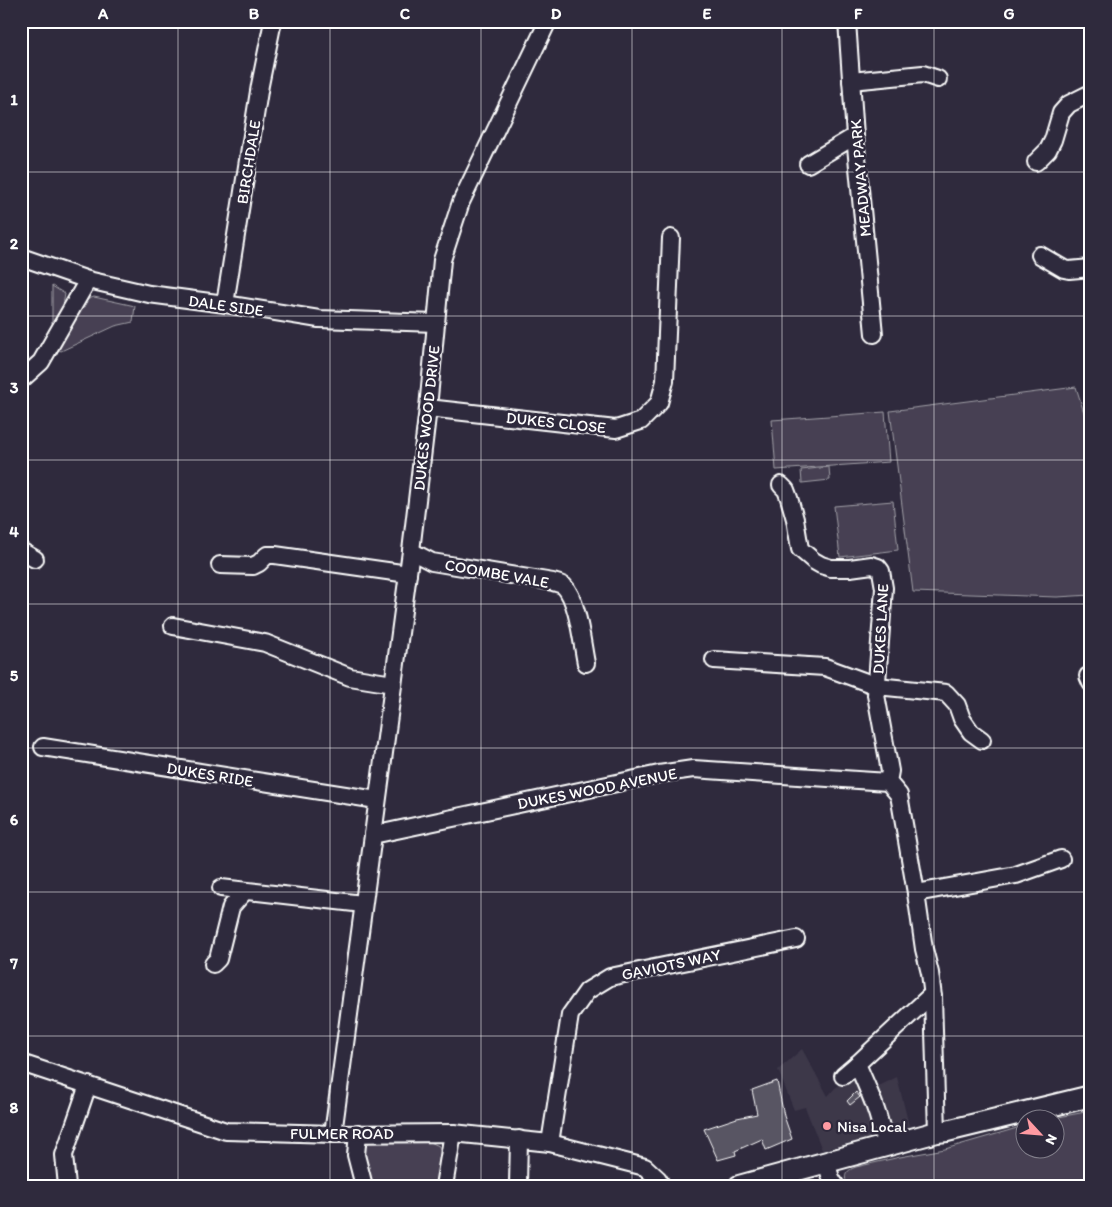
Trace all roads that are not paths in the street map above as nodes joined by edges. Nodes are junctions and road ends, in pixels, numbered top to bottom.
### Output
1 (272, 21) edge
2 (846, 21) edge
3 (545, 22) edge
4 (938, 79) dead end
5 (851, 80) junction
6 (1091, 94) edge
7 (855, 136) junction
8 (1036, 162) dead end
9 (808, 164) dead end
10 (671, 238) dead end
11 (1040, 255) dead end
12 (21, 257) edge
13 (1091, 268) edge
14 (88, 280) junction
15 (226, 304) junction
16 (436, 323) junction
17 (874, 334) dead end
18 (21, 380) edge
19 (428, 408) junction
20 (782, 484) dead end
21 (411, 551) junction
22 (220, 565) dead end
23 (408, 574) junction
24 (173, 626) dead end
25 (714, 660) dead end
26 (586, 664) dead end
27 (393, 684) junction
28 (876, 686) junction
29 (982, 740) dead end
30 (44, 747) dead end
31 (888, 782) junction
32 (377, 800) junction
33 (373, 835) junction
34 (1061, 859) dead end
35 (221, 888) dead end
36 (245, 891) junction
37 (916, 893) junction
38 (363, 904) junction
39 (796, 938) dead end
40 (213, 964) dead end
41 (933, 997) junction
42 (21, 1063) edge
43 (857, 1064) junction
44 (843, 1076) dead end
45 (88, 1085) junction
46 (1091, 1096) edge
47 (937, 1132) junction
48 (358, 1133) junction
49 (453, 1133) junction
50 (333, 1134) junction
51 (518, 1139) junction
52 (550, 1142) junction
53 (885, 1146) junction
54 (826, 1162) junction
55 (67, 1186) edge
56 (364, 1186) edge
57 (444, 1186) edge
58 (519, 1186) edge
59 (662, 1186) edge
60 (739, 1186) edge
61 (836, 1186) edge

1 - 15 street, BIRCHDALE
2 - 5 street, MEADWAY PARK
3 - 16 street, DUKES WOOD DRIVE
4 - 5 street
5 - 7 street, MEADWAY PARK
6 - 8 street
7 - 9 street
7 - 17 street, MEADWAY PARK
10 - 19 street, DUKES CLOSE
11 - 13 street
12 - 14 street, DALE SIDE
14 - 15 street, DALE SIDE
14 - 18 street
15 - 16 street, DALE SIDE
16 - 19 street, DUKES WOOD DRIVE
19 - 21 street, DUKES WOOD DRIVE
20 - 28 street, DUKES LANE
21 - 23 street, DUKES WOOD DRIVE
21 - 26 street, COOMBE VALE
22 - 23 street
23 - 27 street, DUKES WOOD DRIVE
24 - 27 street
25 - 28 street
27 - 32 street, DUKES WOOD DRIVE
28 - 29 street
28 - 31 street, DUKES LANE
30 - 32 street, DUKES RIDE
31 - 33 street, DUKES WOOD AVENUE
31 - 37 street
32 - 33 street, DUKES WOOD DRIVE
33 - 38 street
34 - 37 street
35 - 36 street
36 - 38 street
36 - 40 street
37 - 41 street
38 - 50 street
39 - 52 street, GAVIOTS WAY
41 - 43 street
41 - 47 street
42 - 45 street, FULMER ROAD
43 - 44 street
43 - 53 street
45 - 50 street, FULMER ROAD
45 - 55 street
46 - 47 main road
47 - 53 main road
48 - 49 street, FULMER ROAD
48 - 50 street, FULMER ROAD
48 - 56 street
49 - 51 street, FULMER ROAD
49 - 57 street
51 - 52 street, FULMER ROAD
51 - 58 street
52 - 59 street, FULMER ROAD
53 - 54 main road
54 - 60 main road
54 - 61 street

